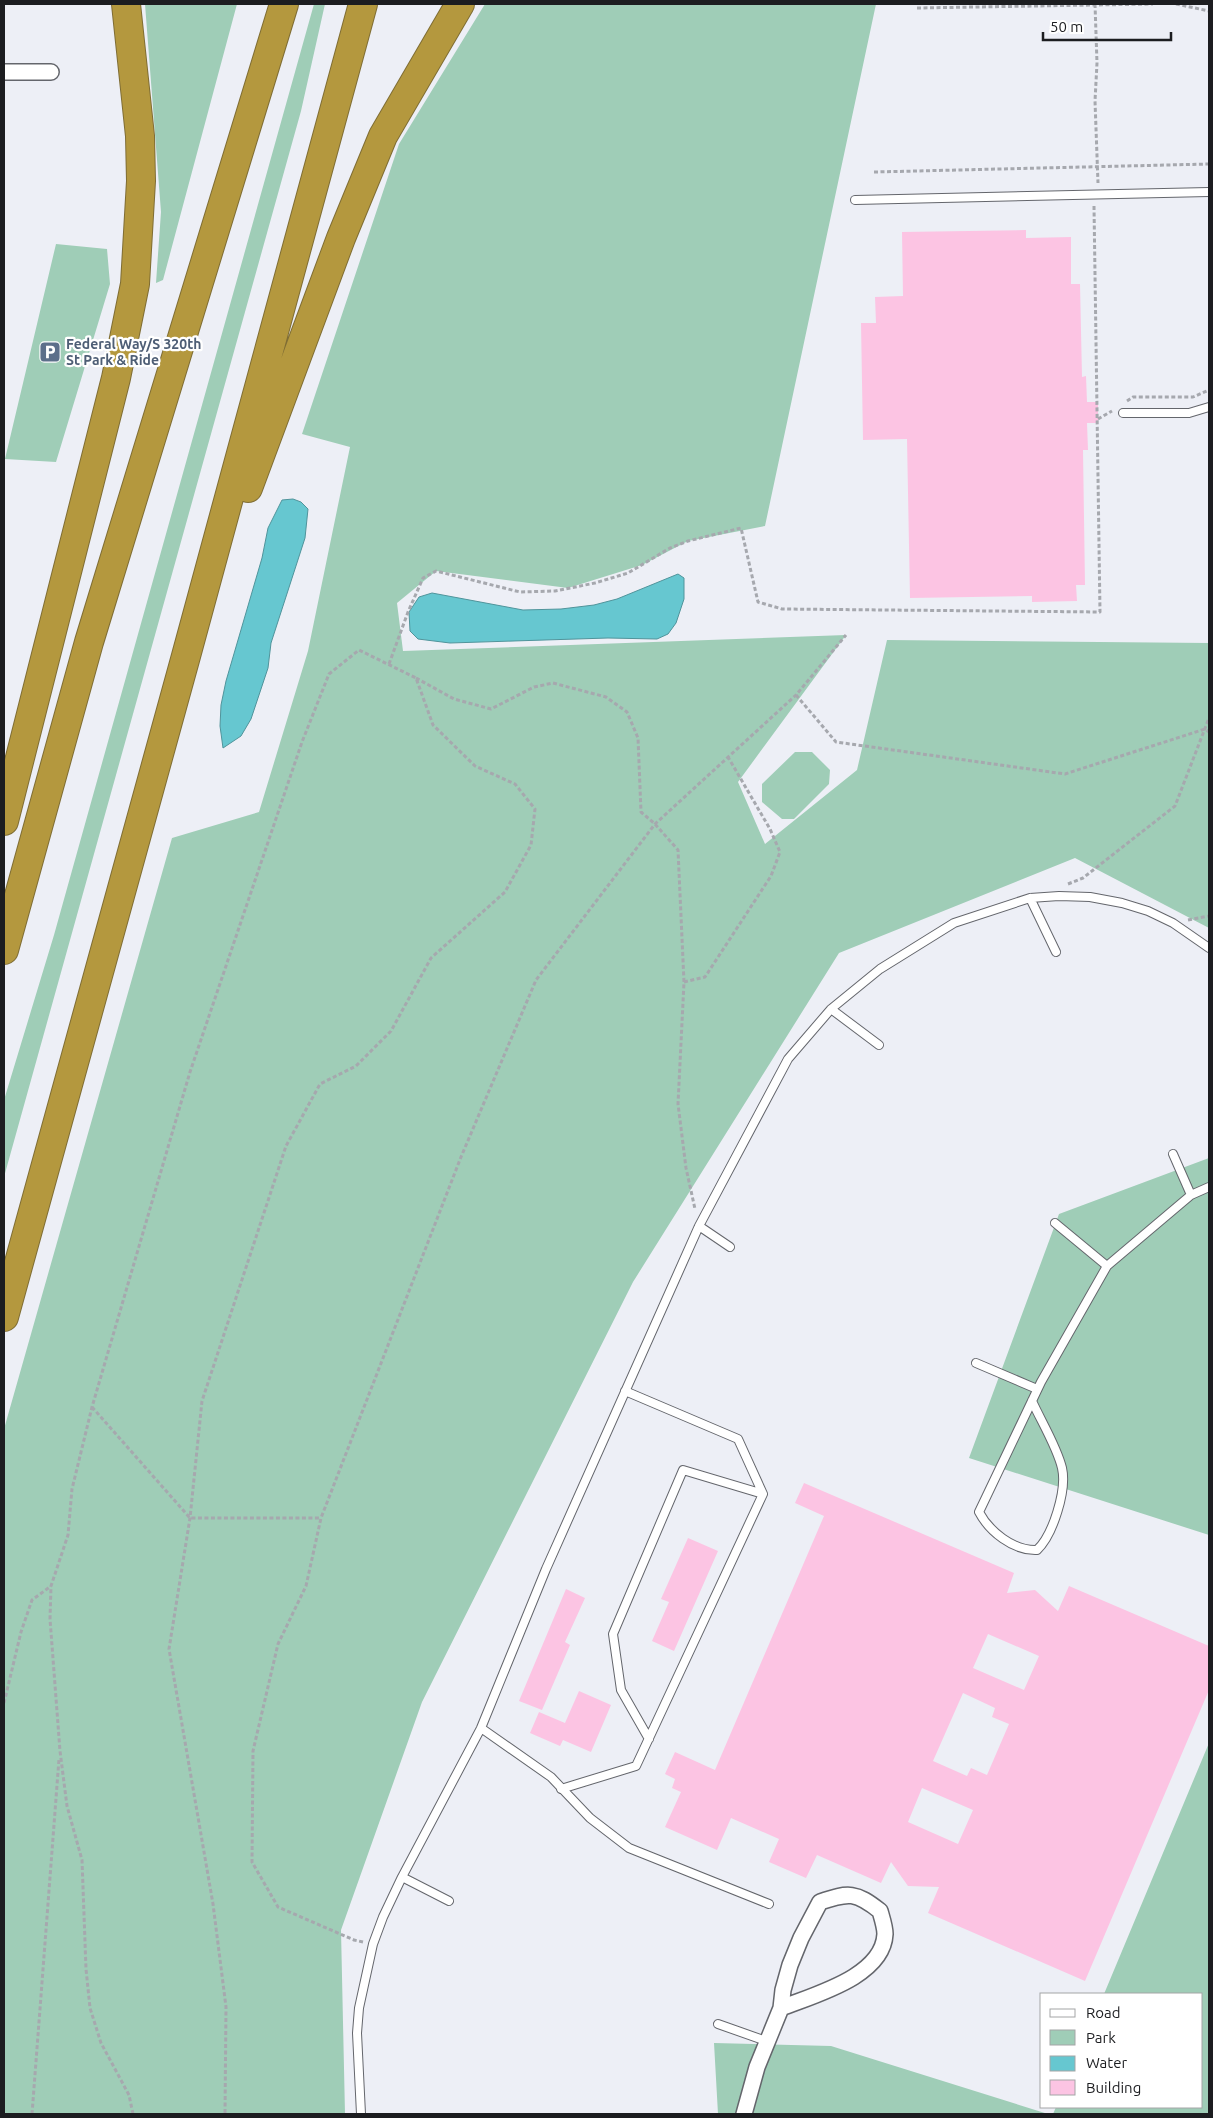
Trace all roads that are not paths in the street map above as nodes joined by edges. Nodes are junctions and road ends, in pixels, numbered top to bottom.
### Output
1 (126, 4) edge
2 (279, 4) edge
3 (284, 4) edge
4 (362, 4) edge
5 (460, 4) edge
6 (266, 59) junction
7 (4, 72) edge
8 (51, 72) dead end
9 (1209, 192) edge
10 (855, 200) dead end
11 (1209, 407) edge
12 (1122, 413) dead end
13 (186, 656) junction
14 (4, 821) edge
15 (1030, 898) junction
16 (1209, 948) edge
17 (4, 950) edge
18 (1056, 952) dead end
19 (831, 1008) junction
20 (879, 1045) dead end
21 (1173, 1154) dead end
22 (1209, 1187) edge
23 (1191, 1195) junction
24 (1055, 1223) dead end
25 (698, 1226) junction
26 (730, 1247) dead end
27 (1107, 1266) junction
28 (4, 1316) edge
29 (976, 1363) dead end
30 (1037, 1389) junction
31 (625, 1391) junction
32 (1032, 1402) junction
33 (763, 1494) junction
34 (481, 1728) junction
35 (649, 1739) junction
36 (562, 1789) junction
37 (402, 1877) junction
38 (449, 1901) dead end
39 (769, 1904) dead end
40 (781, 2008) junction
41 (718, 2024) dead end
42 (766, 2042) junction
43 (361, 2114) edge
44 (744, 2114) edge

1 - 14 highway
2 - 6 highway
3 - 6 highway
4 - 13 highway
5 - 13 highway
6 - 17 highway
7 - 8 street
9 - 10 lane
11 - 12 lane
13 - 28 highway
15 - 16 lane
15 - 18 lane
15 - 19 lane
19 - 20 lane
19 - 25 lane
21 - 23 lane
22 - 23 lane
23 - 27 lane
24 - 27 lane
25 - 26 lane
25 - 31 lane
27 - 30 lane
29 - 30 lane
30 - 32 lane
31 - 33 lane
31 - 34 lane
32 - 32 lane
33 - 35 lane
33 - 35 lane
34 - 36 lane
34 - 37 lane
35 - 36 lane
36 - 39 lane
37 - 38 lane
37 - 43 lane
40 - 40 street
40 - 42 street
41 - 42 lane
42 - 44 street

